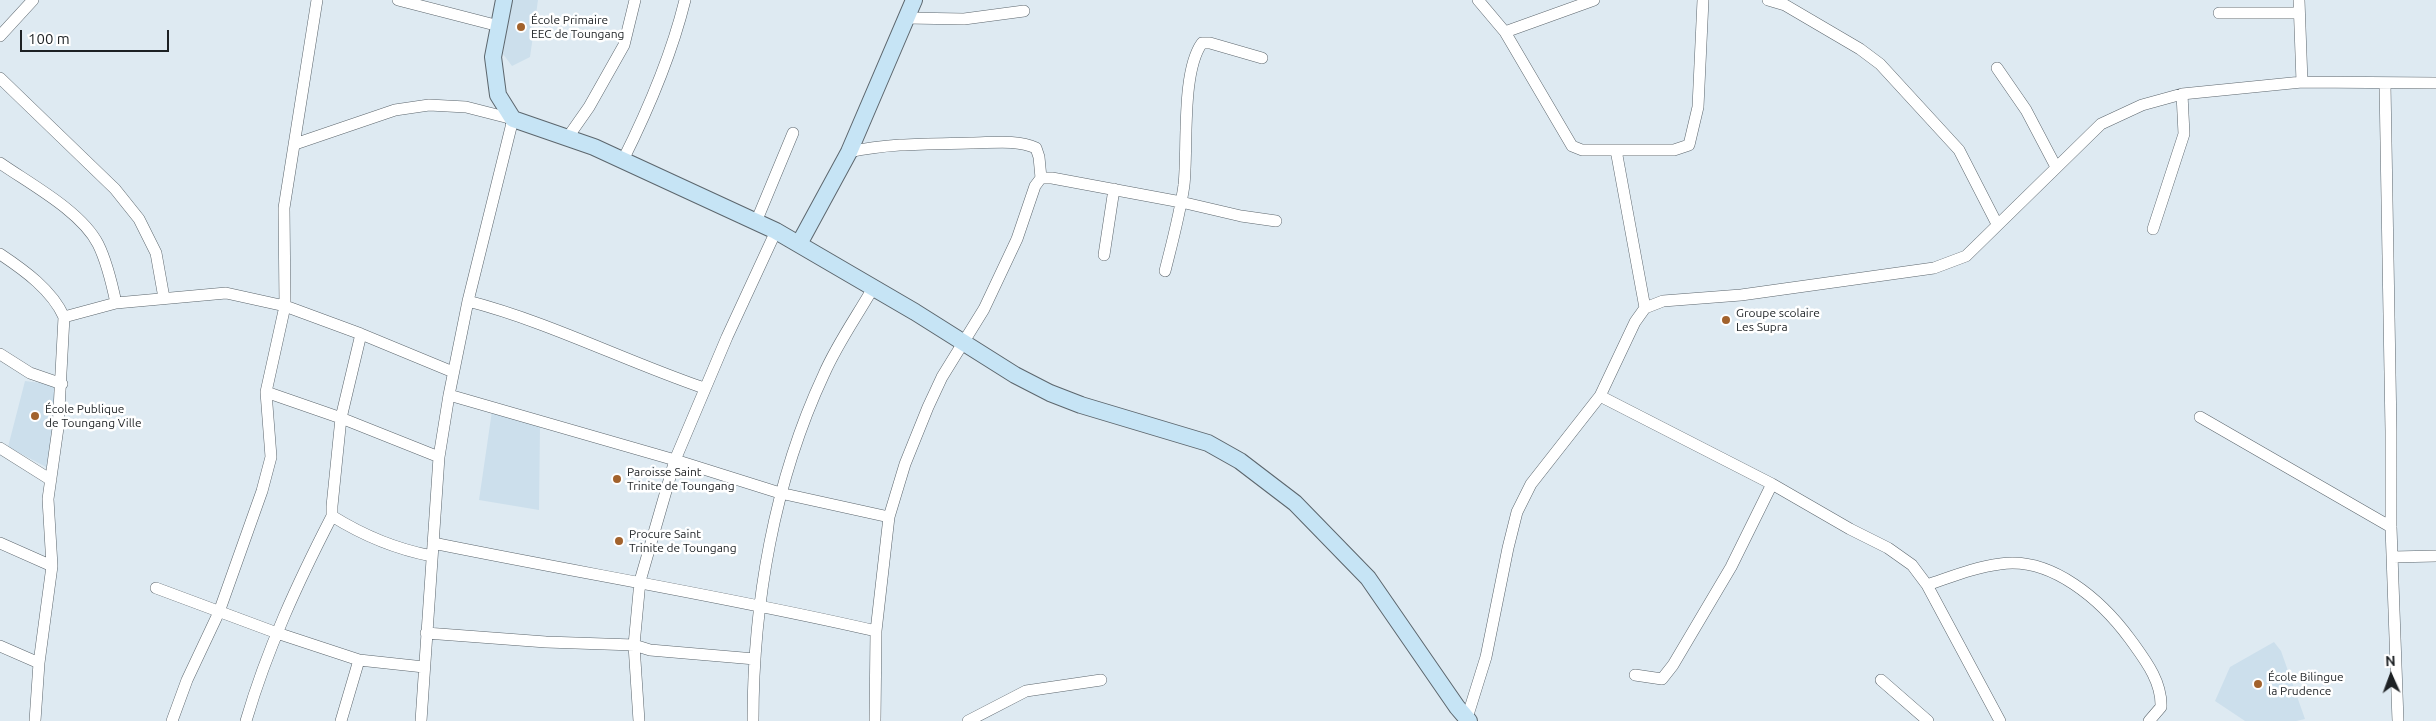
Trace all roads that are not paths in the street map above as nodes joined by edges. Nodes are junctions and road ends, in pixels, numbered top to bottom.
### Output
1 (33, 0) edge
2 (317, 0) edge
3 (398, 0) edge
4 (504, 0) edge
5 (635, 0) edge
6 (685, 0) edge
7 (914, 0) edge
8 (1478, 0) edge
9 (1594, 0) edge
10 (1703, 0) edge
11 (1768, 0) edge
12 (2298, 0) edge
13 (1024, 11) dead end
14 (2219, 13) dead end
15 (2299, 13) junction
16 (907, 18) junction
17 (499, 26) junction
18 (1505, 32) junction
19 (0, 36) edge
20 (1262, 58) dead end
21 (1997, 68) dead end
22 (0, 78) edge
23 (2302, 82) junction
24 (2436, 83) edge
25 (2385, 84) junction
26 (2182, 94) junction
27 (513, 119) junction
28 (793, 133) dead end
29 (568, 137) junction
30 (295, 144) junction
31 (1616, 150) junction
32 (849, 152) junction
33 (623, 160) junction
34 (0, 163) edge
35 (2056, 167) junction
36 (1041, 178) junction
37 (1114, 189) junction
38 (1181, 202) junction
39 (1276, 221) dead end
40 (756, 222) junction
41 (1997, 224) junction
42 (2153, 229) dead end
43 (776, 231) junction
44 (798, 244) junction
45 (0, 254) edge
46 (1104, 255) dead end
47 (1166, 271) dead end
48 (873, 288) junction
49 (164, 298) junction
50 (468, 301) junction
51 (116, 303) junction
52 (285, 306) junction
53 (1645, 308) junction
54 (64, 317) junction
55 (361, 334) junction
56 (964, 342) junction
57 (0, 354) edge
58 (452, 372) junction
59 (62, 384) junction
60 (704, 388) junction
61 (266, 392) junction
62 (448, 395) junction
63 (1600, 396) junction
64 (2200, 417) dead end
65 (341, 418) junction
66 (0, 448) edge
67 (439, 457) junction
68 (675, 460) junction
69 (50, 480) junction
70 (1772, 484) junction
71 (780, 493) junction
72 (332, 516) junction
73 (889, 516) junction
74 (2391, 528) junction
75 (0, 543) edge
76 (433, 543) junction
77 (432, 556) junction
78 (2436, 556) edge
79 (2393, 558) junction
80 (52, 566) junction
81 (640, 582) junction
82 (1926, 585) junction
83 (156, 588) dead end
84 (761, 605) junction
85 (219, 612) junction
86 (876, 631) junction
87 (277, 633) junction
88 (426, 633) junction
89 (634, 645) junction
90 (0, 646) edge
91 (755, 659) junction
92 (359, 660) junction
93 (39, 663) junction
94 (424, 667) junction
95 (1635, 675) dead end
96 (1101, 680) dead end
97 (1881, 680) dead end
98 (1468, 719) edge
99 (35, 721) edge
100 (172, 721) edge
101 (246, 721) edge
102 (341, 721) edge
103 (421, 721) edge
104 (639, 721) edge
105 (753, 721) edge
106 (876, 721) edge
107 (968, 721) edge
108 (1928, 721) edge
109 (2000, 721) edge
110 (2149, 721) edge
111 (2398, 721) edge

1 - 19 street
2 - 30 street
3 - 17 street
4 - 17 street
5 - 29 street
6 - 33 street
7 - 16 street
8 - 18 street
9 - 18 street
10 - 31 street
11 - 41 street
12 - 15 street
13 - 16 street
14 - 15 street
15 - 23 street
16 - 32 street
17 - 27 street
18 - 31 street
20 - 38 street
21 - 35 street
22 - 49 street
23 - 25 street
23 - 26 street
24 - 25 street
25 - 74 street
26 - 35 street
26 - 42 street
27 - 29 street
27 - 30 street
27 - 50 street
28 - 40 street
29 - 33 street
30 - 52 street
31 - 53 street
32 - 36 street
32 - 44 street
33 - 40 street
34 - 51 street
35 - 41 street
36 - 37 street
36 - 56 street
37 - 38 street
37 - 46 street
38 - 39 street
38 - 47 street
40 - 43 street
41 - 53 street
43 - 44 street
43 - 60 street
44 - 48 street
45 - 54 street
48 - 56 street
48 - 71 street
49 - 51 street
49 - 52 street
50 - 58 street
50 - 60 street
51 - 54 street
52 - 55 street
52 - 61 street
53 - 63 street
54 - 59 street
55 - 58 street
55 - 65 street
56 - 73 street
56 - 98 street
57 - 59 street
58 - 62 street
59 - 69 street
60 - 68 street
61 - 65 street
61 - 85 street
62 - 67 street
62 - 68 street
63 - 70 street
63 - 98 street
64 - 74 street
65 - 67 street
65 - 72 street
66 - 69 street
67 - 76 street
68 - 71 street
68 - 81 street
69 - 80 street
70 - 82 street
70 - 95 street
71 - 73 street
71 - 84 street
72 - 77 street
72 - 87 street
73 - 86 street
74 - 79 street
75 - 80 street
76 - 77 street
76 - 81 street
77 - 88 street
78 - 79 street
79 - 111 street
80 - 93 street
81 - 84 street
81 - 89 street
82 - 109 street
82 - 110 street
83 - 85 street
84 - 86 street
84 - 91 street
85 - 87 street
85 - 100 street
86 - 106 street
87 - 92 street
87 - 101 street
88 - 89 street
88 - 94 street
89 - 91 street
89 - 104 street
90 - 93 street
91 - 105 street
92 - 94 street
92 - 102 street
93 - 99 street
94 - 103 street
96 - 107 street
97 - 108 street

